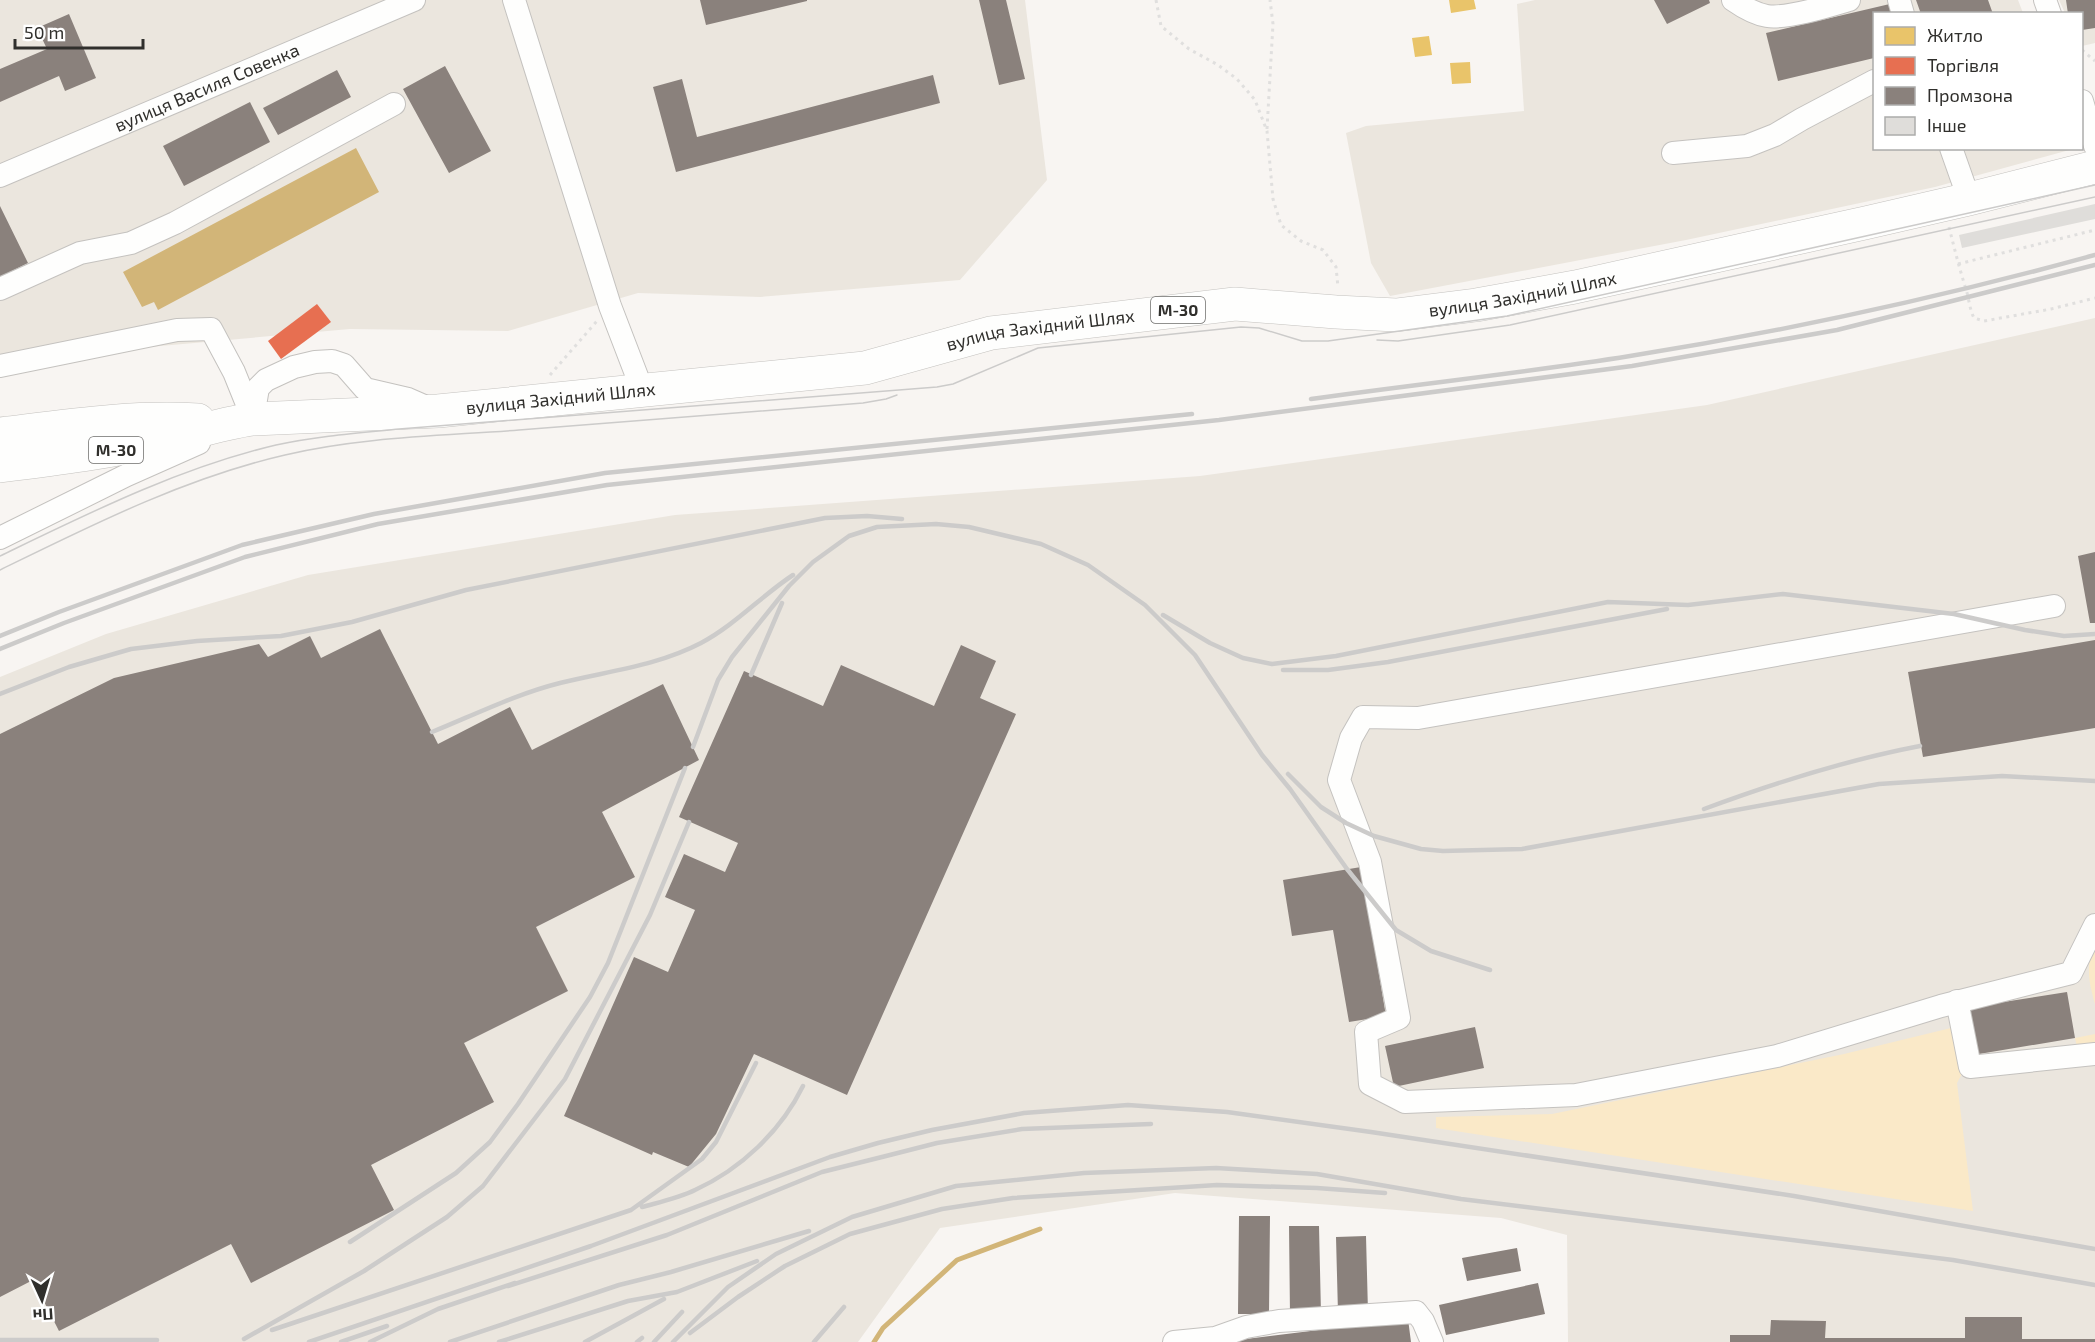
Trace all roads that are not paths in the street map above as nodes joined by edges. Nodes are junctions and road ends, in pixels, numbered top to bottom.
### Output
1 (414, 0) edge
2 (514, 0) edge
3 (1733, 0) edge
4 (1850, 0) edge
5 (1873, 82) edge
6 (394, 104) dead end
7 (2083, 104) edge
8 (2095, 146) edge
9 (1951, 150) edge
10 (1673, 153) dead end
11 (2095, 167) edge
12 (0, 176) edge
13 (1956, 202) junction
14 (0, 289) edge
15 (0, 366) edge
16 (643, 392) junction
17 (438, 411) junction
18 (241, 421) junction
19 (0, 434) edge
20 (0, 466) edge
21 (0, 538) edge
22 (2054, 606) dead end
23 (2095, 925) edge
24 (1957, 1001) junction
25 (2095, 1054) edge
26 (1174, 1342) edge
27 (1432, 1342) edge

1 - 12 street, вулиця Василя Совенка
2 - 16 street
3 - 4 street
5 - 10 street
6 - 14 street
7 - 8 street
9 - 13 street
11 - 13 highway, вулиця Західний Шлях / М-30
13 - 16 highway, вулиця Західний Шлях / М-30
15 - 18 street
16 - 17 highway, вулиця Західний Шлях / М-30
17 - 18 highway, вулиця Західний Шлях / М-30
17 - 18 street
18 - 19 highway, М-30
18 - 20 highway, М-30
18 - 21 street, вулиця Західний Шлях
22 - 24 street
23 - 24 street
24 - 25 street
26 - 27 street

